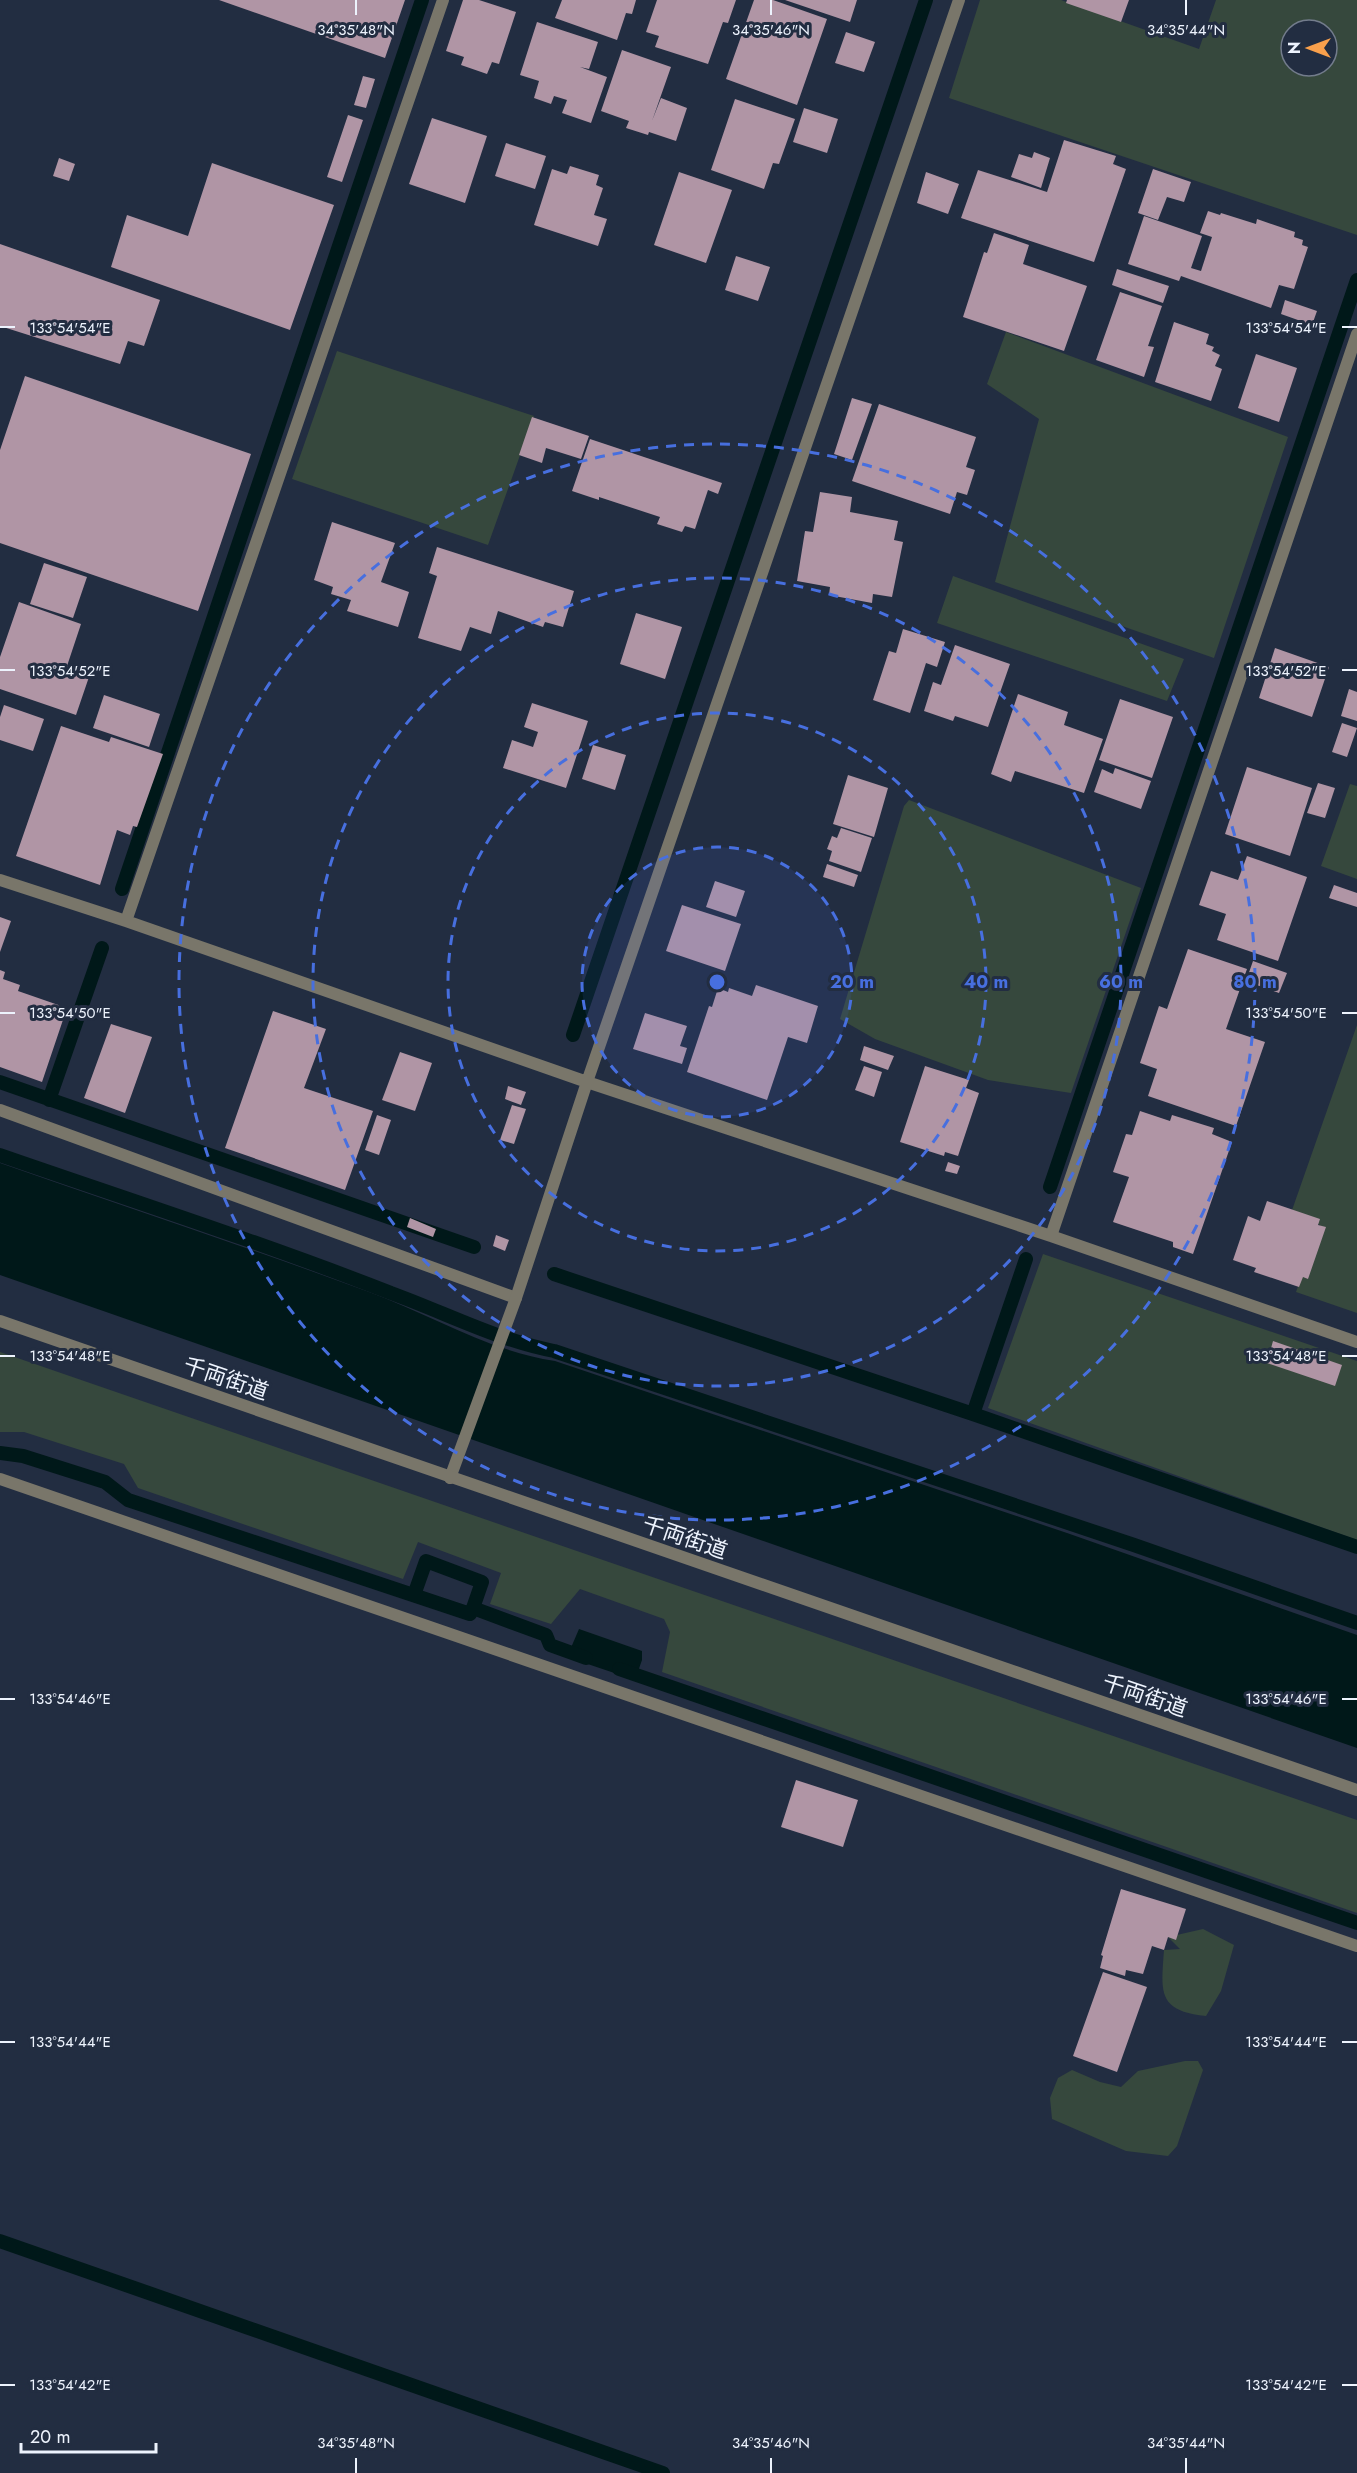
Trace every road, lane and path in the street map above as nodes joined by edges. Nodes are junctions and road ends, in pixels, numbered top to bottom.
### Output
1 (443, 0) edge
2 (959, 0) edge
3 (1357, 334) edge
4 (0, 880) edge
5 (126, 921) junction
6 (587, 1082) junction
7 (0, 1110) edge
8 (1051, 1236) junction
9 (516, 1298) junction
10 (0, 1321) edge
11 (1357, 1342) edge
12 (450, 1478) junction
13 (0, 1479) edge
14 (1357, 1790) edge
15 (1357, 1946) edge

1 - 5 street
2 - 6 street
3 - 8 street
4 - 5 street
5 - 6 street
6 - 8 street
6 - 9 street
7 - 9 street
8 - 11 street
9 - 12 street
10 - 12 street, 千両街道
12 - 14 street, 千両街道
13 - 15 street

